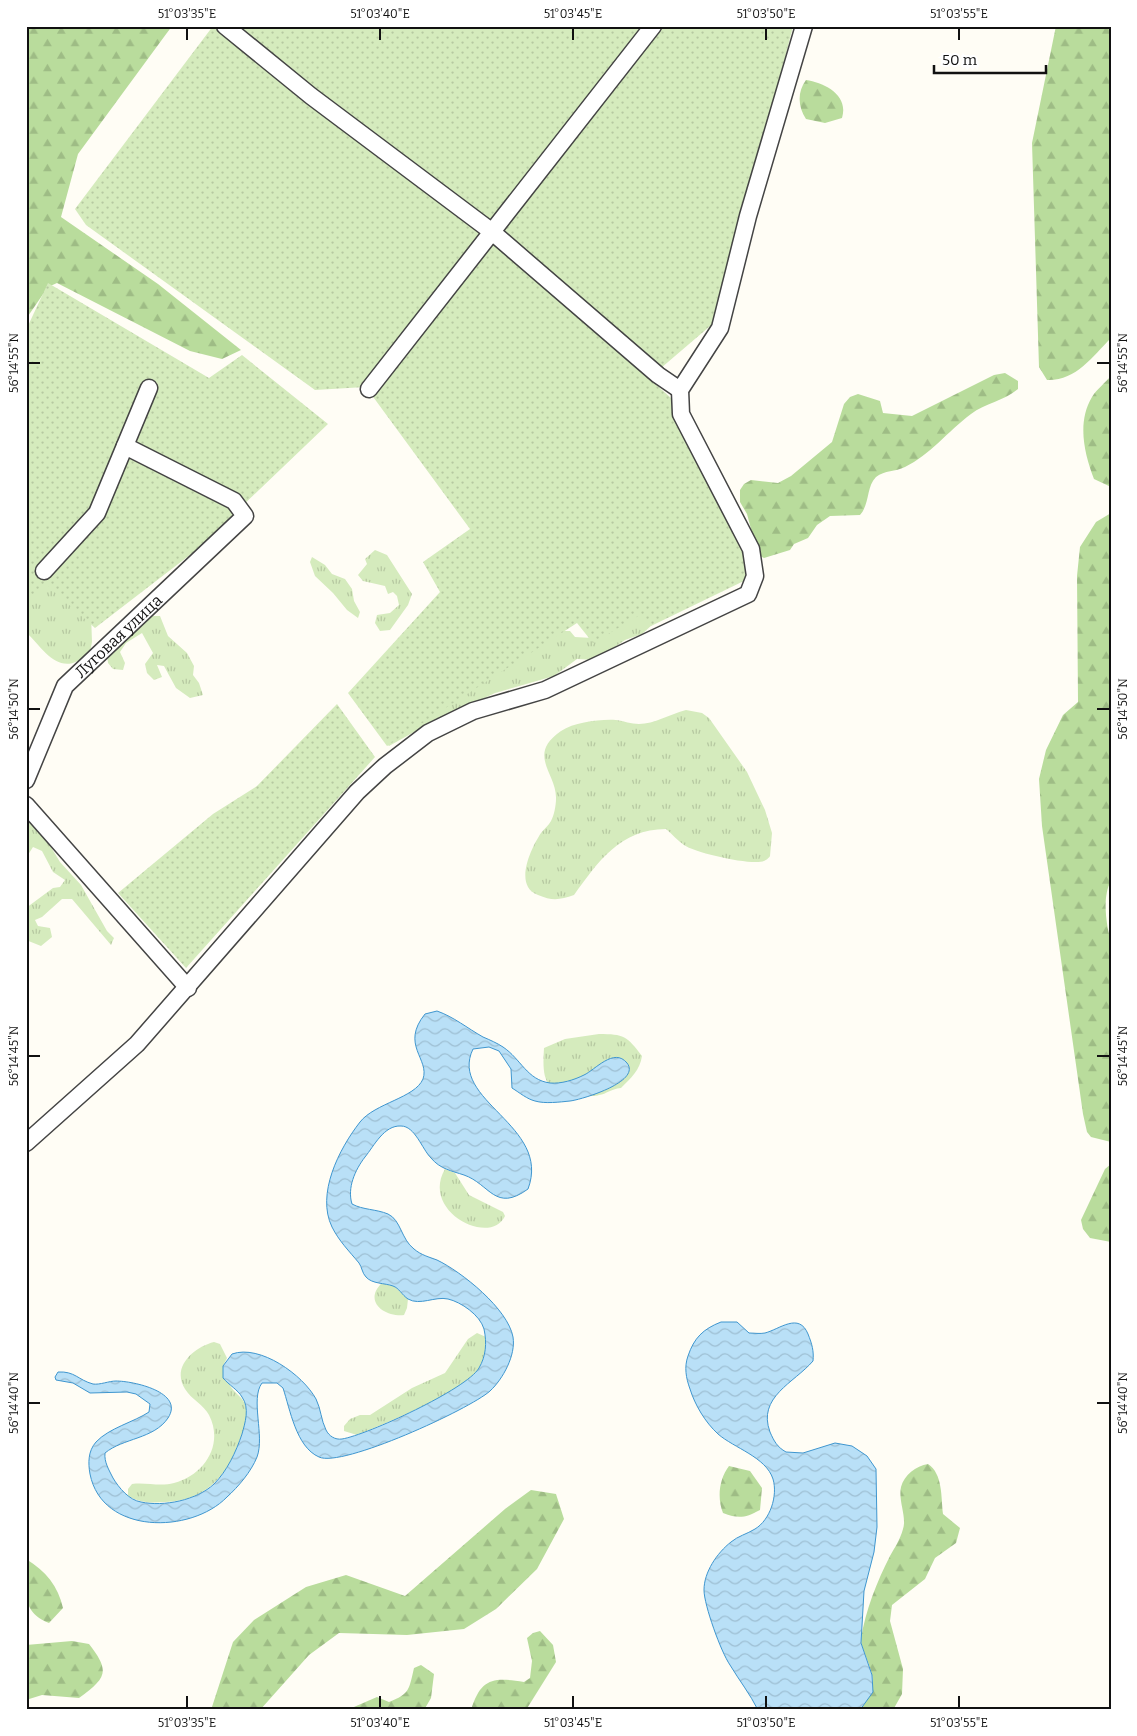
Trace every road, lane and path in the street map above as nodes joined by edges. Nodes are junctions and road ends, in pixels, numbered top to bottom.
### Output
1 (225, 26) edge
2 (654, 26) edge
3 (804, 26) edge
4 (491, 231) junction
5 (149, 388) dead end
6 (369, 388) dead end
7 (680, 390) junction
8 (125, 446) junction
9 (44, 571) dead end
10 (26, 780) edge
11 (26, 805) edge
12 (188, 988) junction
13 (26, 1143) edge

1 - 4 street
2 - 4 street
3 - 7 street
4 - 6 street
4 - 7 street
5 - 8 street
7 - 12 street
8 - 9 street
8 - 10 street, Луговая улица
11 - 12 street
12 - 13 street

